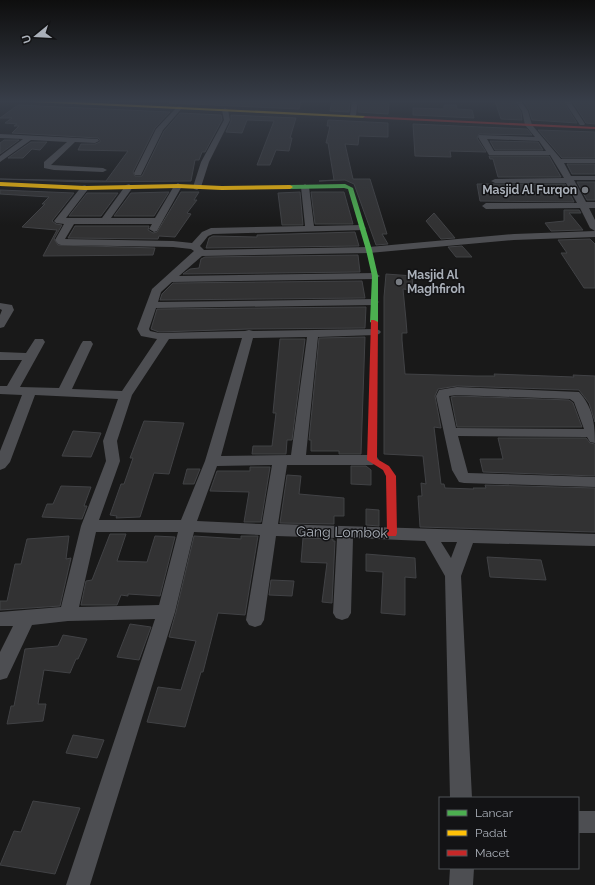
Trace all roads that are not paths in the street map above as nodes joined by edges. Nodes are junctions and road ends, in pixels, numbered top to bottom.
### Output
1 (23, 142) edge
2 (71, 142) edge
3 (152, 142) edge
4 (215, 142) edge
5 (485, 142) edge
6 (544, 142) edge
7 (553, 154) junction
8 (0, 160) edge
9 (595, 161) edge
10 (559, 162) junction
11 (103, 170) dead end
12 (138, 173) dead end
13 (595, 178) edge
14 (568, 179) junction
15 (495, 182) dead end
16 (0, 184) edge
17 (178, 186) junction
18 (129, 187) junction
19 (197, 187) junction
20 (306, 187) junction
21 (85, 188) junction
22 (582, 204) junction
23 (595, 205) edge
24 (486, 206) dead end
25 (70, 222) junction
26 (104, 222) junction
27 (157, 222) junction
28 (361, 228) junction
29 (595, 228) edge
30 (310, 229) junction
31 (595, 234) edge
32 (149, 242) junction
33 (197, 249) junction
34 (369, 250) junction
35 (375, 276) junction
36 (169, 279) junction
37 (374, 302) junction
38 (151, 305) junction
39 (0, 306) edge
40 (0, 325) edge
41 (313, 332) junction
42 (375, 332) junction
43 (249, 333) junction
44 (165, 336) junction
45 (39, 342) dead end
46 (87, 344) dead end
47 (0, 356) edge
48 (30, 357) junction
49 (6, 390) edge
50 (30, 391) junction
51 (76, 392) junction
52 (126, 394) junction
53 (450, 432) junction
54 (594, 436) edge
55 (298, 460) junction
56 (372, 460) junction
57 (212, 461) junction
58 (280, 461) junction
59 (0, 465) edge
60 (595, 482) edge
61 (89, 526) junction
62 (187, 526) junction
63 (269, 530) junction
64 (345, 532) junction
65 (392, 533) junction
66 (430, 536) junction
67 (467, 537) junction
68 (595, 540) edge
69 (453, 576) junction
70 (166, 612) junction
71 (342, 613) dead end
72 (68, 614) junction
73 (26, 618) junction
74 (0, 619) edge
75 (255, 620) dead end
76 (0, 672) edge
77 (461, 797) edge
78 (579, 822) edge
79 (595, 822) edge
80 (462, 869) edge
81 (78, 885) edge
82 (461, 885) edge

1 - 8 street
2 - 11 street
3 - 12 street
4 - 19 street
5 - 7 street
6 - 7 street
7 - 10 street
9 - 10 street
10 - 14 street
13 - 14 street
14 - 15 street
14 - 22 street
16 - 21 main road
17 - 18 main road
17 - 19 main road
17 - 27 street
18 - 21 main road
18 - 26 street
19 - 20 main road
20 - 28 main road
20 - 30 street
21 - 25 street
22 - 23 street
22 - 24 street
22 - 29 street
25 - 26 street
25 - 32 street
26 - 27 street
27 - 32 street
28 - 30 street
28 - 34 main road
30 - 33 street
31 - 34 street
32 - 33 street
33 - 34 street
33 - 36 street
34 - 35 main road
35 - 36 street
35 - 37 main road
36 - 38 street
37 - 38 street
37 - 42 main road
38 - 44 street
39 - 40 street
41 - 42 street
41 - 43 street
41 - 55 street
42 - 56 main road
43 - 44 street
43 - 57 street
44 - 52 street
45 - 48 street
46 - 51 street
47 - 48 street
48 - 49 street
49 - 50 street
50 - 51 street
50 - 59 street
51 - 52 street
52 - 61 street
53 - 54 street
53 - 54 street
53 - 60 street
55 - 56 street
55 - 58 street
56 - 65 main road
57 - 58 street
57 - 62 street
58 - 63 street
61 - 62 street, Gang Lombok
61 - 72 street
62 - 63 street, Gang Lombok
62 - 70 street
63 - 64 street, Gang Lombok
63 - 75 street
64 - 65 street, Gang Lombok
64 - 71 street
65 - 66 street, Gang Lombok
66 - 67 street, Gang Lombok
66 - 69 street
67 - 68 street, Gang Lombok
67 - 69 street
69 - 77 street
70 - 72 street
70 - 81 street
72 - 73 street
73 - 74 street
73 - 76 street
78 - 79 street
80 - 82 street

